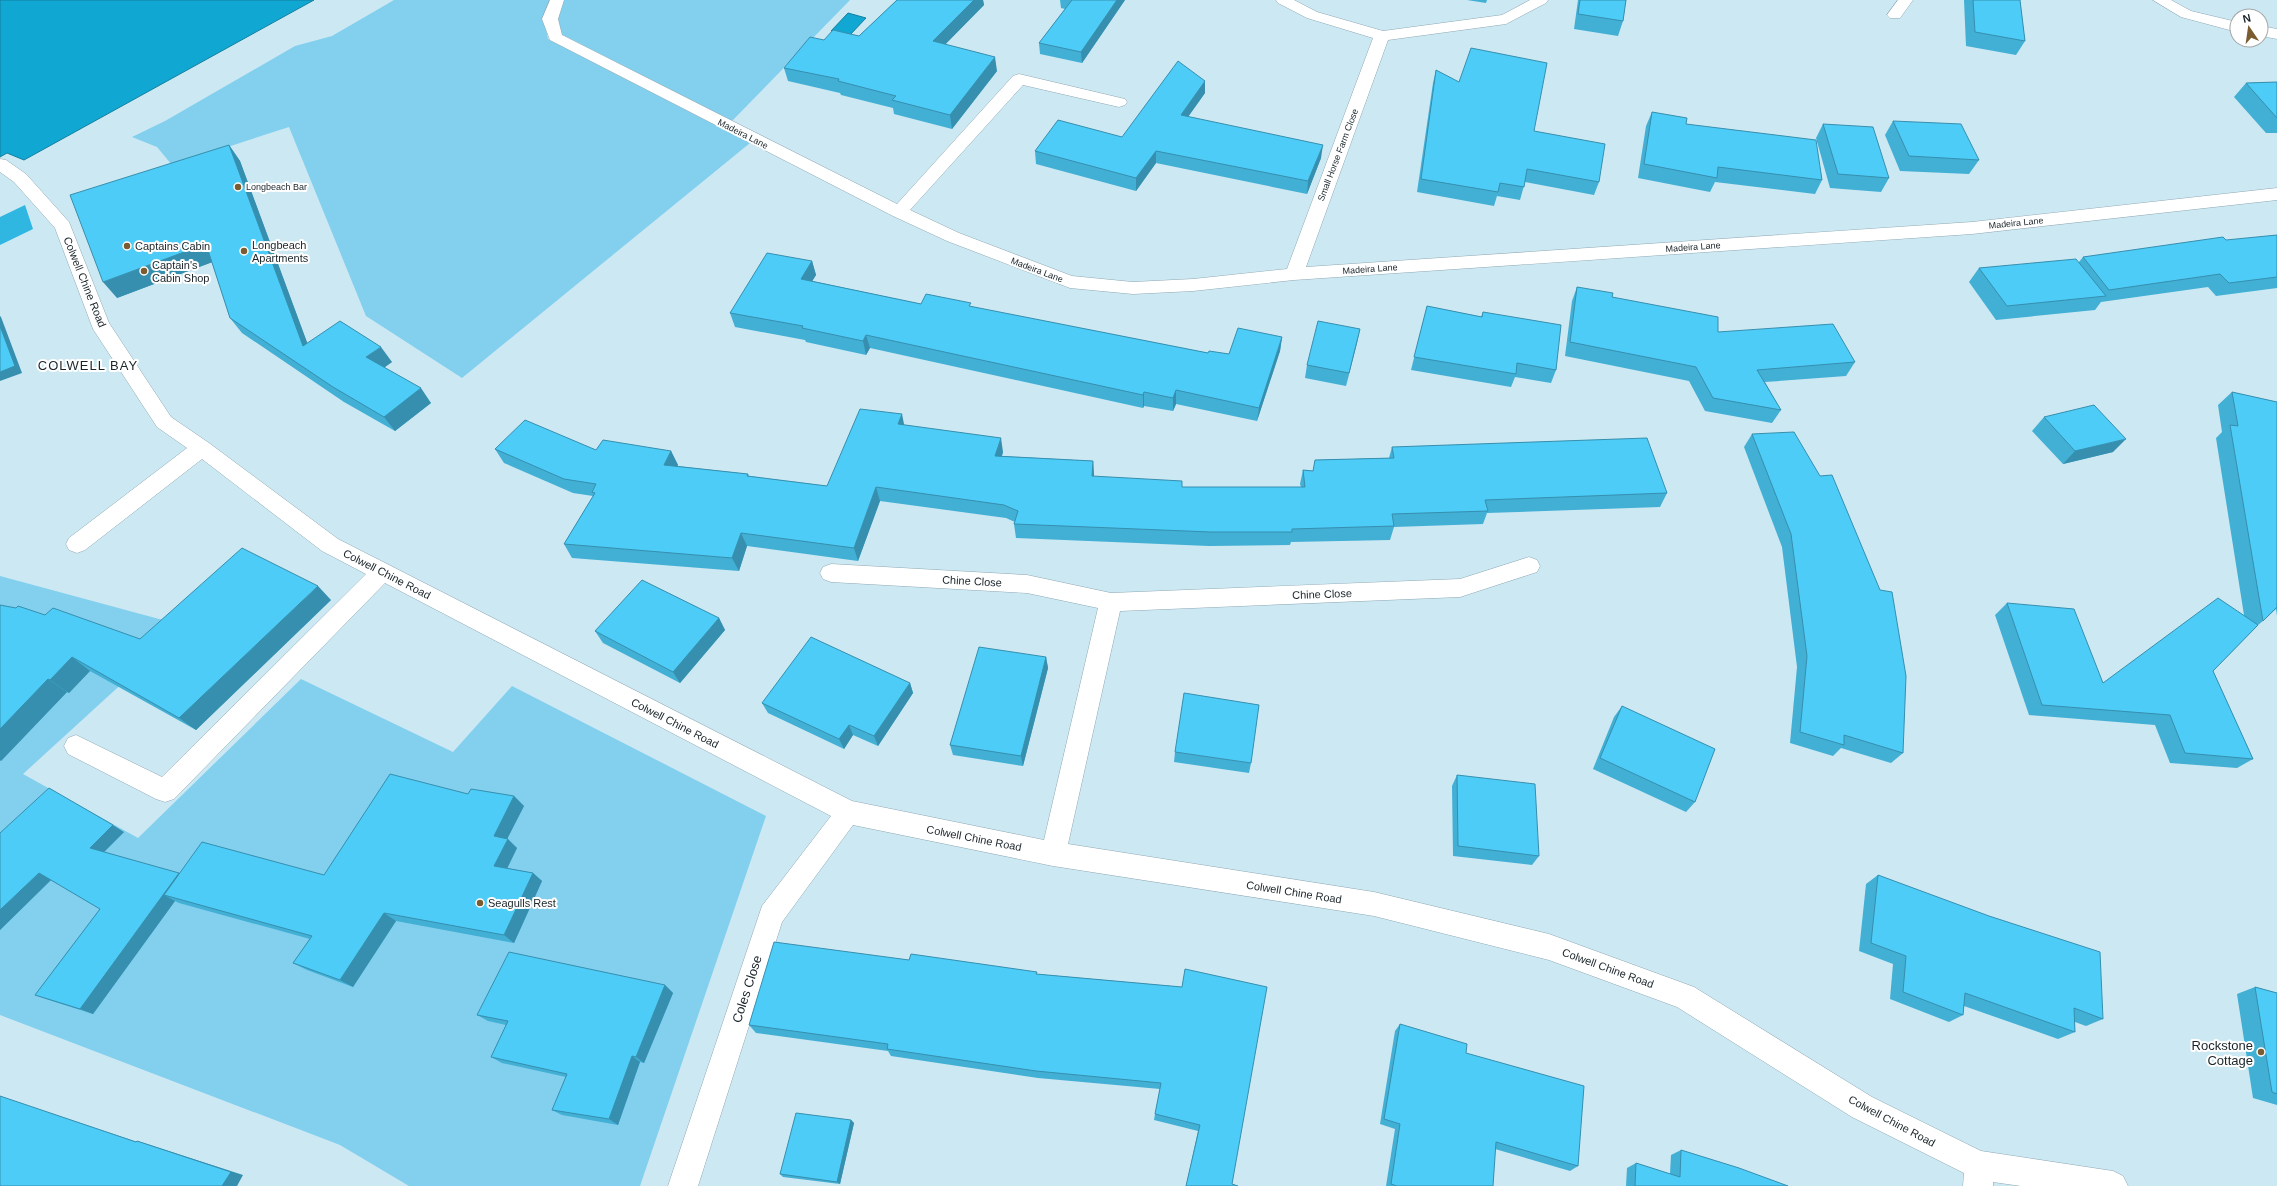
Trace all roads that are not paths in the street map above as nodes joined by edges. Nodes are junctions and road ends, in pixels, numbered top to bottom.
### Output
1 (557, 0) edge
2 (1282, 0) edge
3 (1542, 0) edge
4 (1906, 0) edge
5 (2160, 0) edge
6 (1895, 14) dead end
7 (2229, 25) edge
8 (1382, 36) junction
9 (1119, 102) dead end
10 (0, 164) edge
11 (2277, 194) edge
12 (899, 212) junction
13 (1294, 274) junction
14 (202, 448) junction
15 (77, 544) dead end
16 (1529, 566) dead end
17 (831, 572) dead end
18 (381, 573) junction
19 (1111, 602) junction
20 (76, 746) dead end
21 (848, 812) junction
22 (1053, 854) junction
23 (1979, 1176) edge
24 (682, 1186) edge
25 (2113, 1186) edge

1 - 12 street, Madeira Lane
2 - 8 street
3 - 8 street
4 - 6 street
5 - 7 street
8 - 13 street, Small Horse Farm Close
9 - 12 street
10 - 14 street, Colwell Chine Road
11 - 13 street, Madeira Lane
12 - 13 street, Madeira Lane
14 - 15 street
14 - 18 street, Colwell Chine Road
16 - 19 street, Chine Close
17 - 19 street, Chine Close
18 - 20 street
18 - 21 street, Colwell Chine Road
19 - 22 street
21 - 22 street, Colwell Chine Road
21 - 24 street, Coles Close
22 - 23 street, Colwell Chine Road
23 - 25 street, Colwell Chine Road

